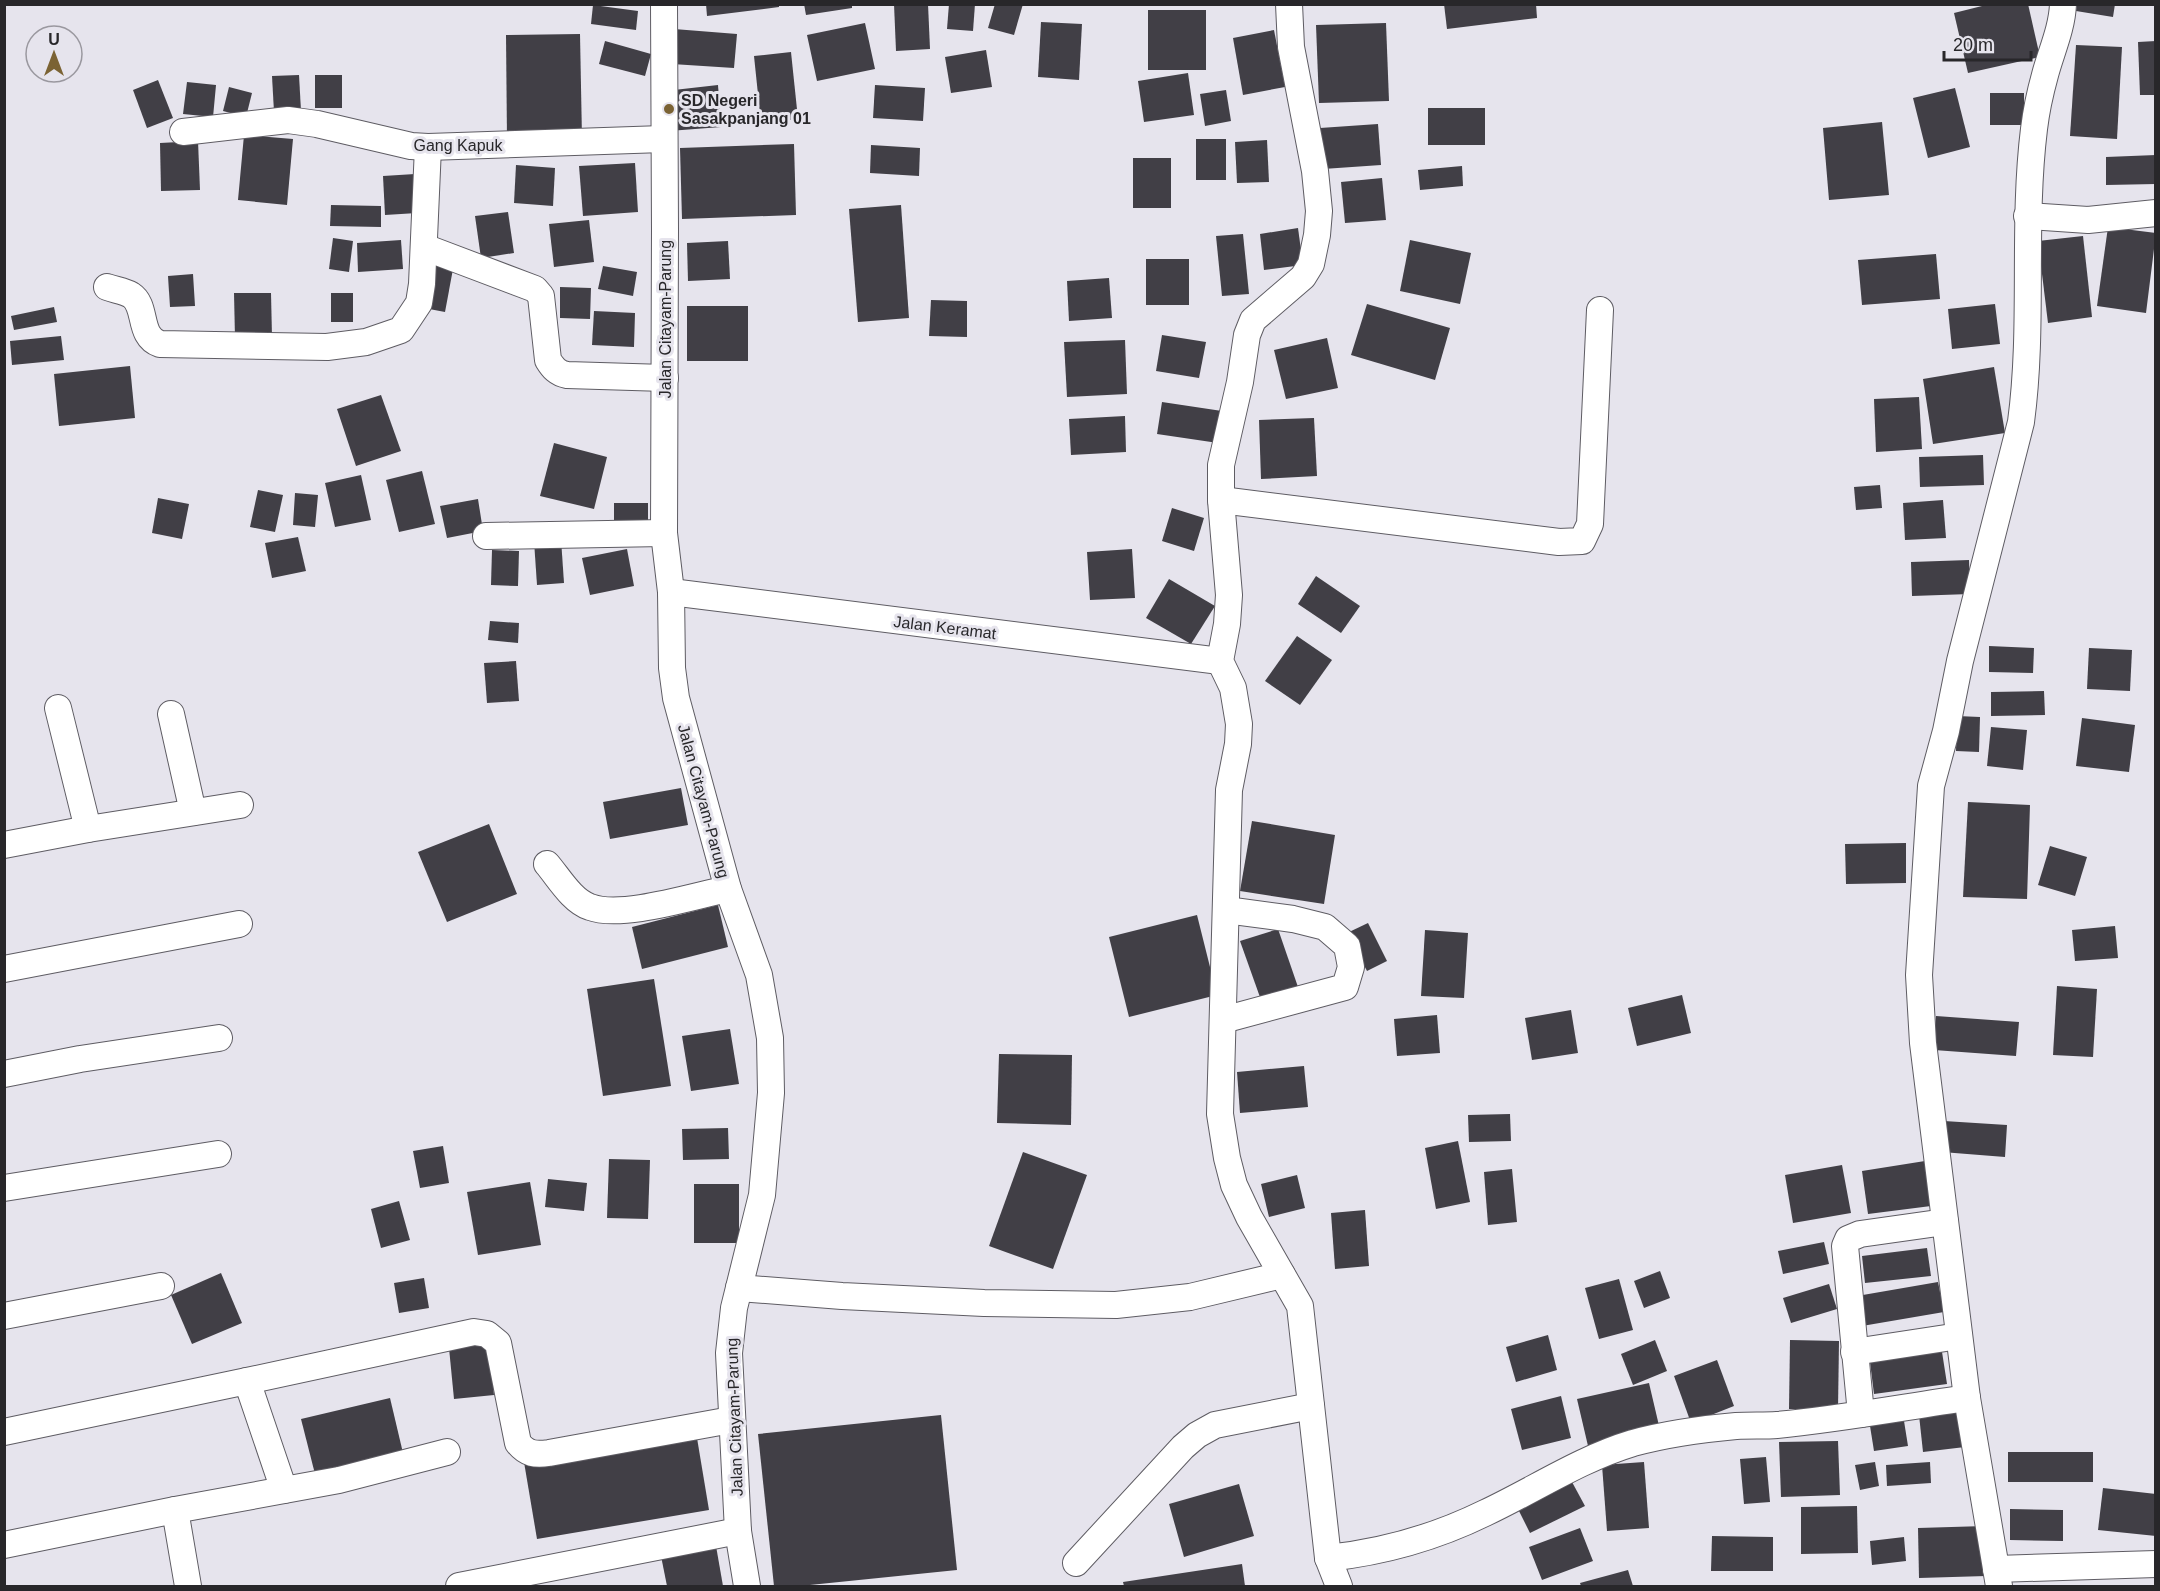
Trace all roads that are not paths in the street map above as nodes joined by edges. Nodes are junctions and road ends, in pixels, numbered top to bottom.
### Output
1 (664, 4) edge
2 (2063, 4) edge
3 (1281, 6) edge
4 (183, 132) dead end
5 (663, 139) junction
6 (428, 147) junction
7 (2156, 213) edge
8 (2027, 216) junction
9 (424, 248) junction
10 (107, 287) dead end
11 (1600, 310) dead end
12 (665, 378) junction
13 (1221, 500) junction
14 (664, 533) junction
15 (486, 536) dead end
16 (670, 592) junction
17 (1220, 661) junction
18 (58, 708) dead end
19 (171, 714) dead end
20 (240, 805) dead end
21 (193, 812) junction
22 (88, 829) junction
23 (4, 844) edge
24 (547, 864) dead end
25 (728, 889) junction
26 (1226, 910) junction
27 (239, 924) dead end
28 (4, 969) edge
29 (1223, 1020) junction
30 (219, 1038) dead end
31 (4, 1074) edge
32 (218, 1154) dead end
33 (4, 1188) edge
34 (1945, 1222) junction
35 (1282, 1275) junction
36 (161, 1286) dead end
37 (739, 1288) junction
38 (4, 1316) edge
39 (1959, 1335) junction
40 (1854, 1352) junction
41 (247, 1381) junction
42 (1967, 1398) junction
43 (1311, 1407) junction
44 (1861, 1414) junction
45 (731, 1420) junction
46 (4, 1432) edge
47 (447, 1452) dead end
48 (284, 1490) junction
49 (175, 1510) junction
50 (738, 1531) junction
51 (4, 1545) edge
52 (1328, 1558) junction
53 (1076, 1563) dead end
54 (2156, 1564) edge
55 (1998, 1578) edge
56 (189, 1587) edge
57 (459, 1587) edge
58 (747, 1587) edge
59 (1339, 1587) edge

1 - 5 street, Jalan Citayam-Parung
2 - 8 street
3 - 13 street
4 - 6 street, Gang Kapuk
5 - 6 street, Gang Kapuk
5 - 12 street, Jalan Citayam-Parung
6 - 9 street
7 - 8 street
8 - 34 street
9 - 10 street
9 - 12 street
11 - 13 street
12 - 14 street, Jalan Citayam-Parung
13 - 17 street
14 - 15 street
14 - 16 street, Jalan Citayam-Parung
16 - 17 street, Jalan Keramat
16 - 25 street, Jalan Citayam-Parung
17 - 26 street
18 - 22 street
19 - 21 street
20 - 21 street
21 - 22 street
22 - 23 street
24 - 25 street
25 - 37 street, Jalan Citayam-Parung
26 - 29 street
26 - 29 street
27 - 28 street
29 - 35 street
30 - 31 street
32 - 33 street
34 - 39 street
34 - 40 street
35 - 37 street
35 - 43 street
36 - 38 street
37 - 45 street, Jalan Citayam-Parung
39 - 40 street
39 - 42 street
40 - 44 street
41 - 45 street
41 - 46 street
41 - 48 street
42 - 44 street
42 - 55 street
43 - 52 street
43 - 53 street
44 - 52 street
45 - 50 street, Jalan Citayam-Parung
47 - 48 street
48 - 49 street
49 - 51 street
49 - 56 street
50 - 57 street
50 - 58 street, Jalan Citayam-Parung
52 - 59 street
54 - 55 street

